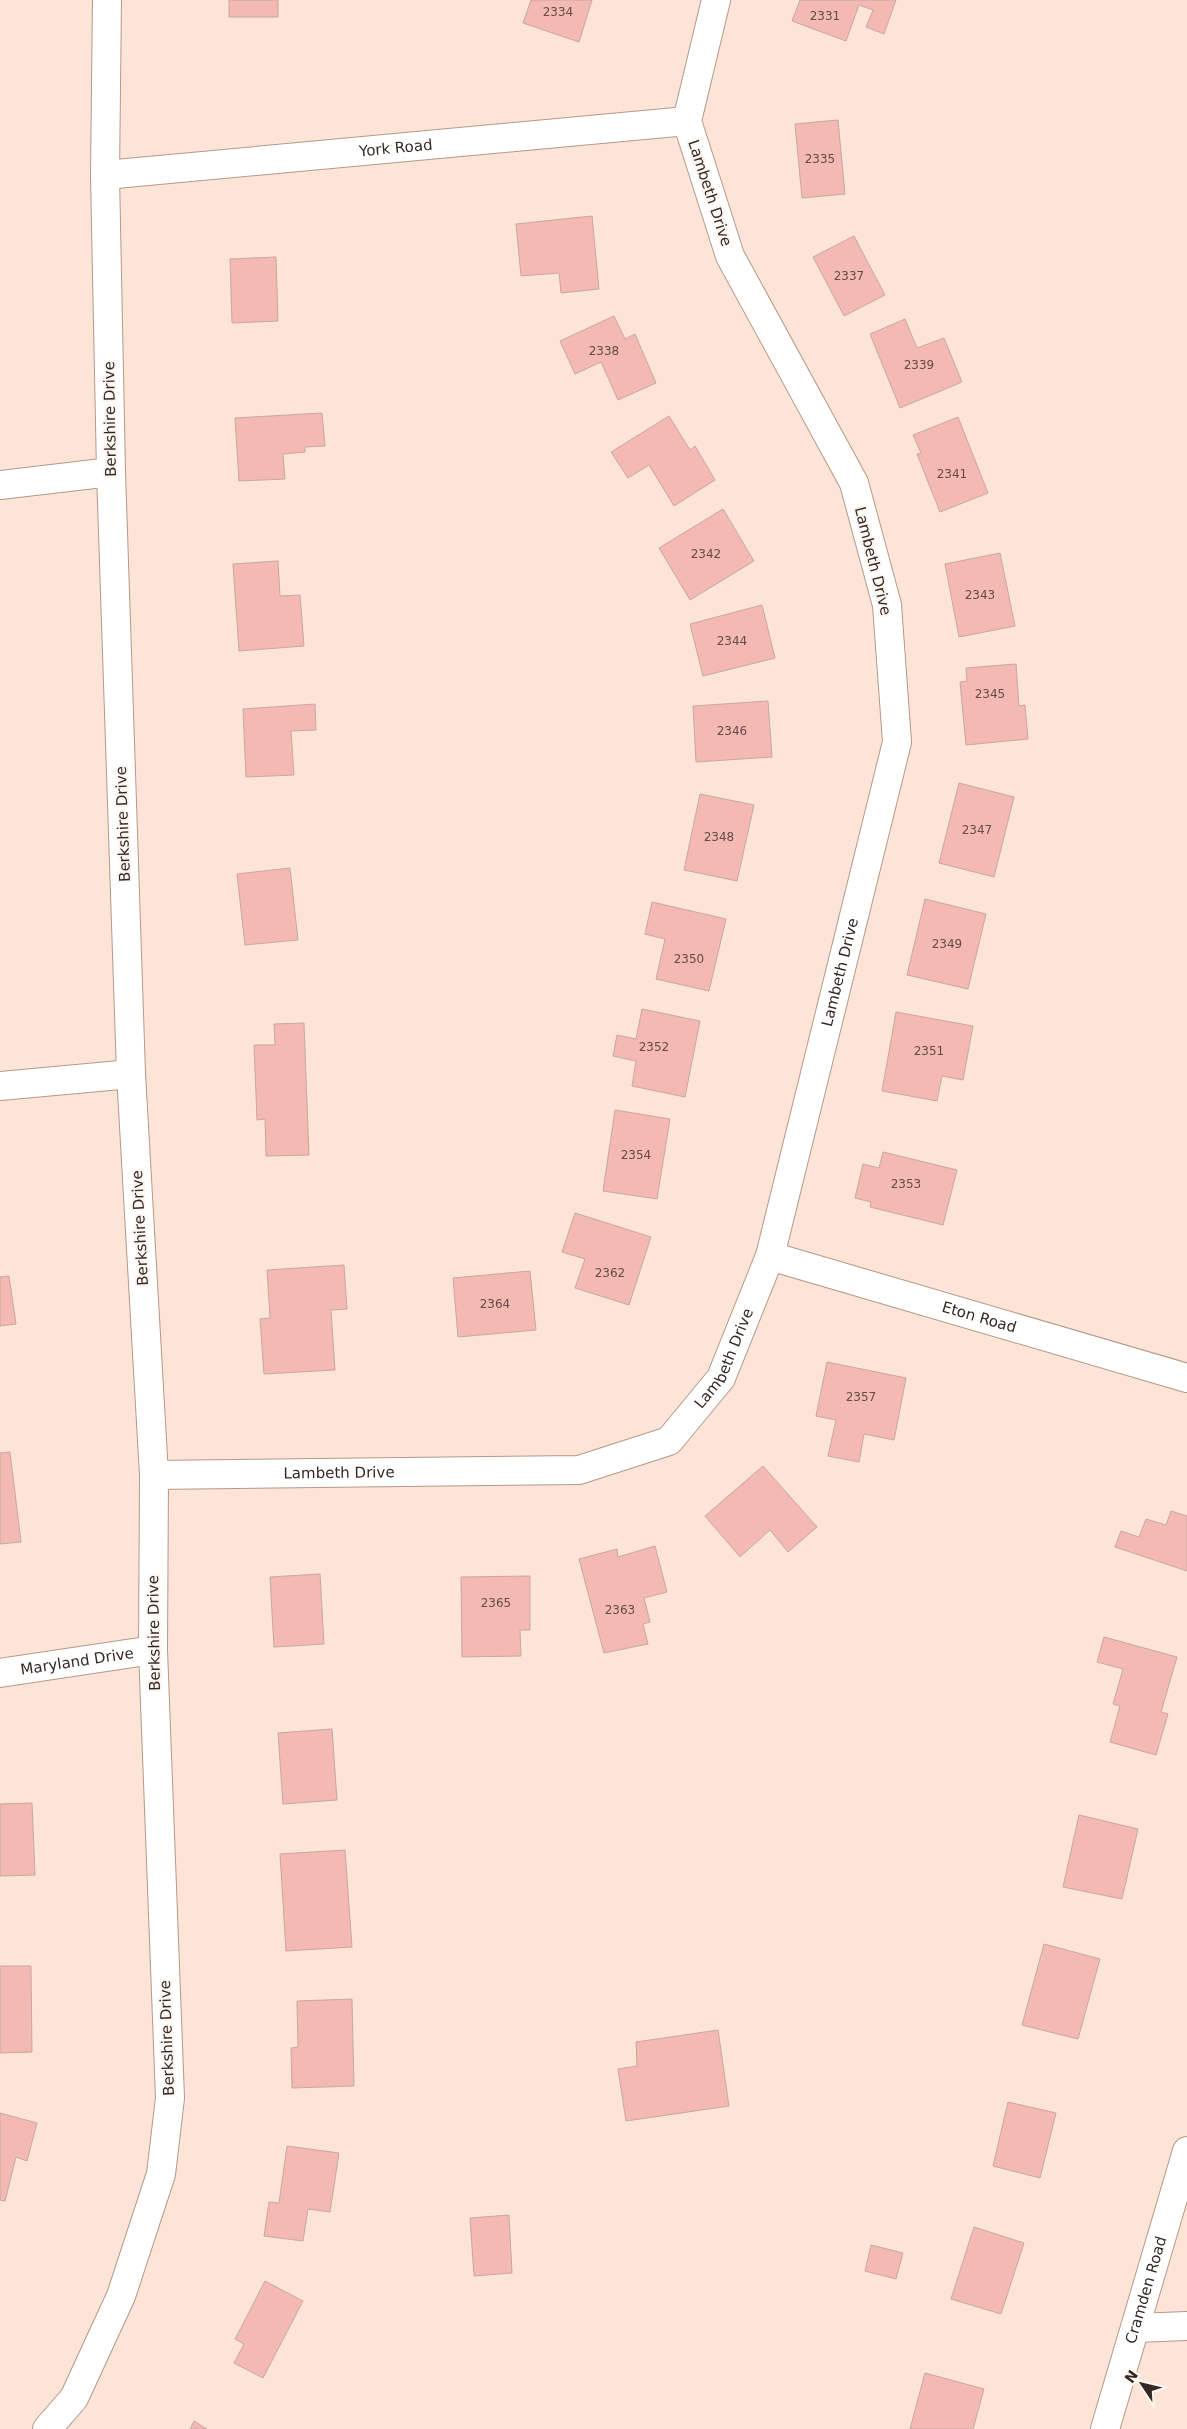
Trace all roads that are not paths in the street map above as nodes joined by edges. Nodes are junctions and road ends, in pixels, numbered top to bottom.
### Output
1 (107, 0) edge
2 (716, 0) edge
3 (687, 121) junction
4 (105, 175) junction
5 (111, 472) junction
6 (0, 485) edge
7 (131, 1074) junction
8 (0, 1086) edge
9 (770, 1256) junction
10 (1187, 1378) edge
11 (154, 1475) junction
12 (153, 1650) junction
13 (0, 1672) edge
14 (1187, 2151) edge
15 (1187, 2326) edge
16 (1136, 2328) junction
17 (47, 2429) edge
18 (1105, 2429) edge

1 - 4 street, Berkshire Drive
2 - 3 street, Lambeth Drive
3 - 4 street, York Road
3 - 9 street, Lambeth Drive
4 - 5 street, Berkshire Drive
5 - 6 street
5 - 7 street, Berkshire Drive
7 - 8 street
7 - 11 street, Berkshire Drive
9 - 10 street, Eton Road
9 - 11 street, Lambeth Drive
11 - 12 street, Berkshire Drive
12 - 13 street, Maryland Drive
12 - 17 street, Berkshire Drive
14 - 16 street, Cramden Road
15 - 16 street
16 - 18 street, Cramden Road

